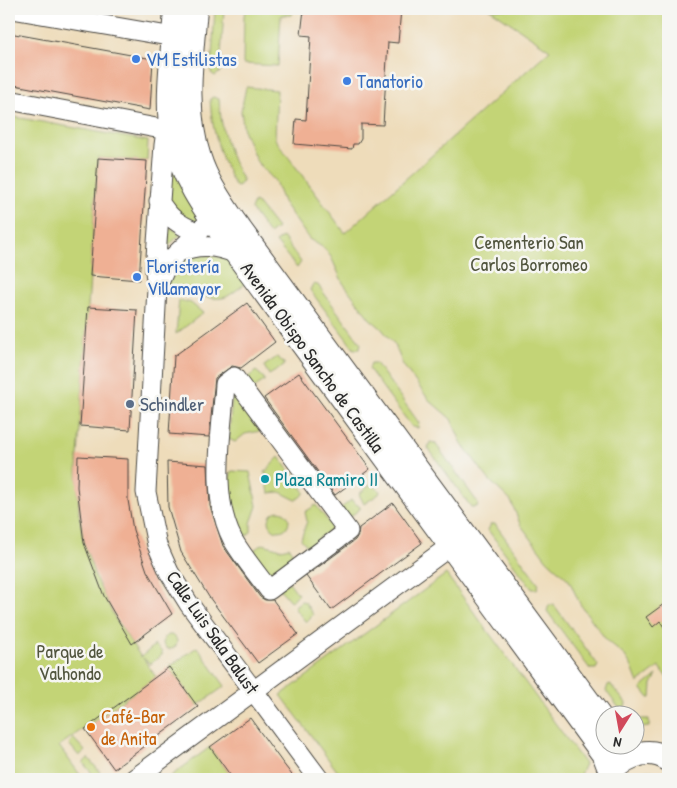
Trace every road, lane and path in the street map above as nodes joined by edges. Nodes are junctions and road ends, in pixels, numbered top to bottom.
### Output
1 (11, 9) edge
2 (176, 9) edge
3 (195, 9) edge
4 (9, 12) edge
5 (174, 37) junction
6 (9, 100) edge
7 (172, 131) junction
8 (159, 201) junction
9 (210, 218) junction
10 (176, 253) junction
11 (237, 254) junction
12 (157, 288) junction
13 (459, 540) junction
14 (272, 588) joint
15 (254, 690) junction
16 (594, 710) edge
17 (644, 752) edge
18 (624, 756) edge
19 (668, 758) edge
20 (609, 776) edge
21 (134, 779) edge
22 (320, 779) edge

1 - 4 street
1 - 5 street
2 - 5 main road, Avenida Obispo Sancho de Castilla
3 - 9 main road, Avenida Obispo Sancho de Castilla
5 - 7 main road, Avenida Obispo Sancho de Castilla
6 - 7 street
7 - 8 street, Calle Luis Sala Balust
7 - 9 main road, Avenida Obispo Sancho de Castilla
8 - 9 street
8 - 12 street, Calle Luis Sala Balust
9 - 10 street, Calle Luis Sala Balust
9 - 11 main road, Avenida Obispo Sancho de Castilla
9 - 13 main road, Avenida Obispo Sancho de Castilla
10 - 11 street
10 - 12 street, Calle Luis Sala Balust
11 - 13 main road, Avenida Obispo Sancho de Castilla
12 - 15 street, Calle Luis Sala Balust
13 - 15 street
13 - 16 main road, Avenida Obispo Sancho de Castilla
13 - 20 main road, Avenida Obispo Sancho de Castilla
14 - 14 street
15 - 21 street
15 - 22 street, Calle Luis Sala Balust
17 - 19 main road
18 - 20 main road

